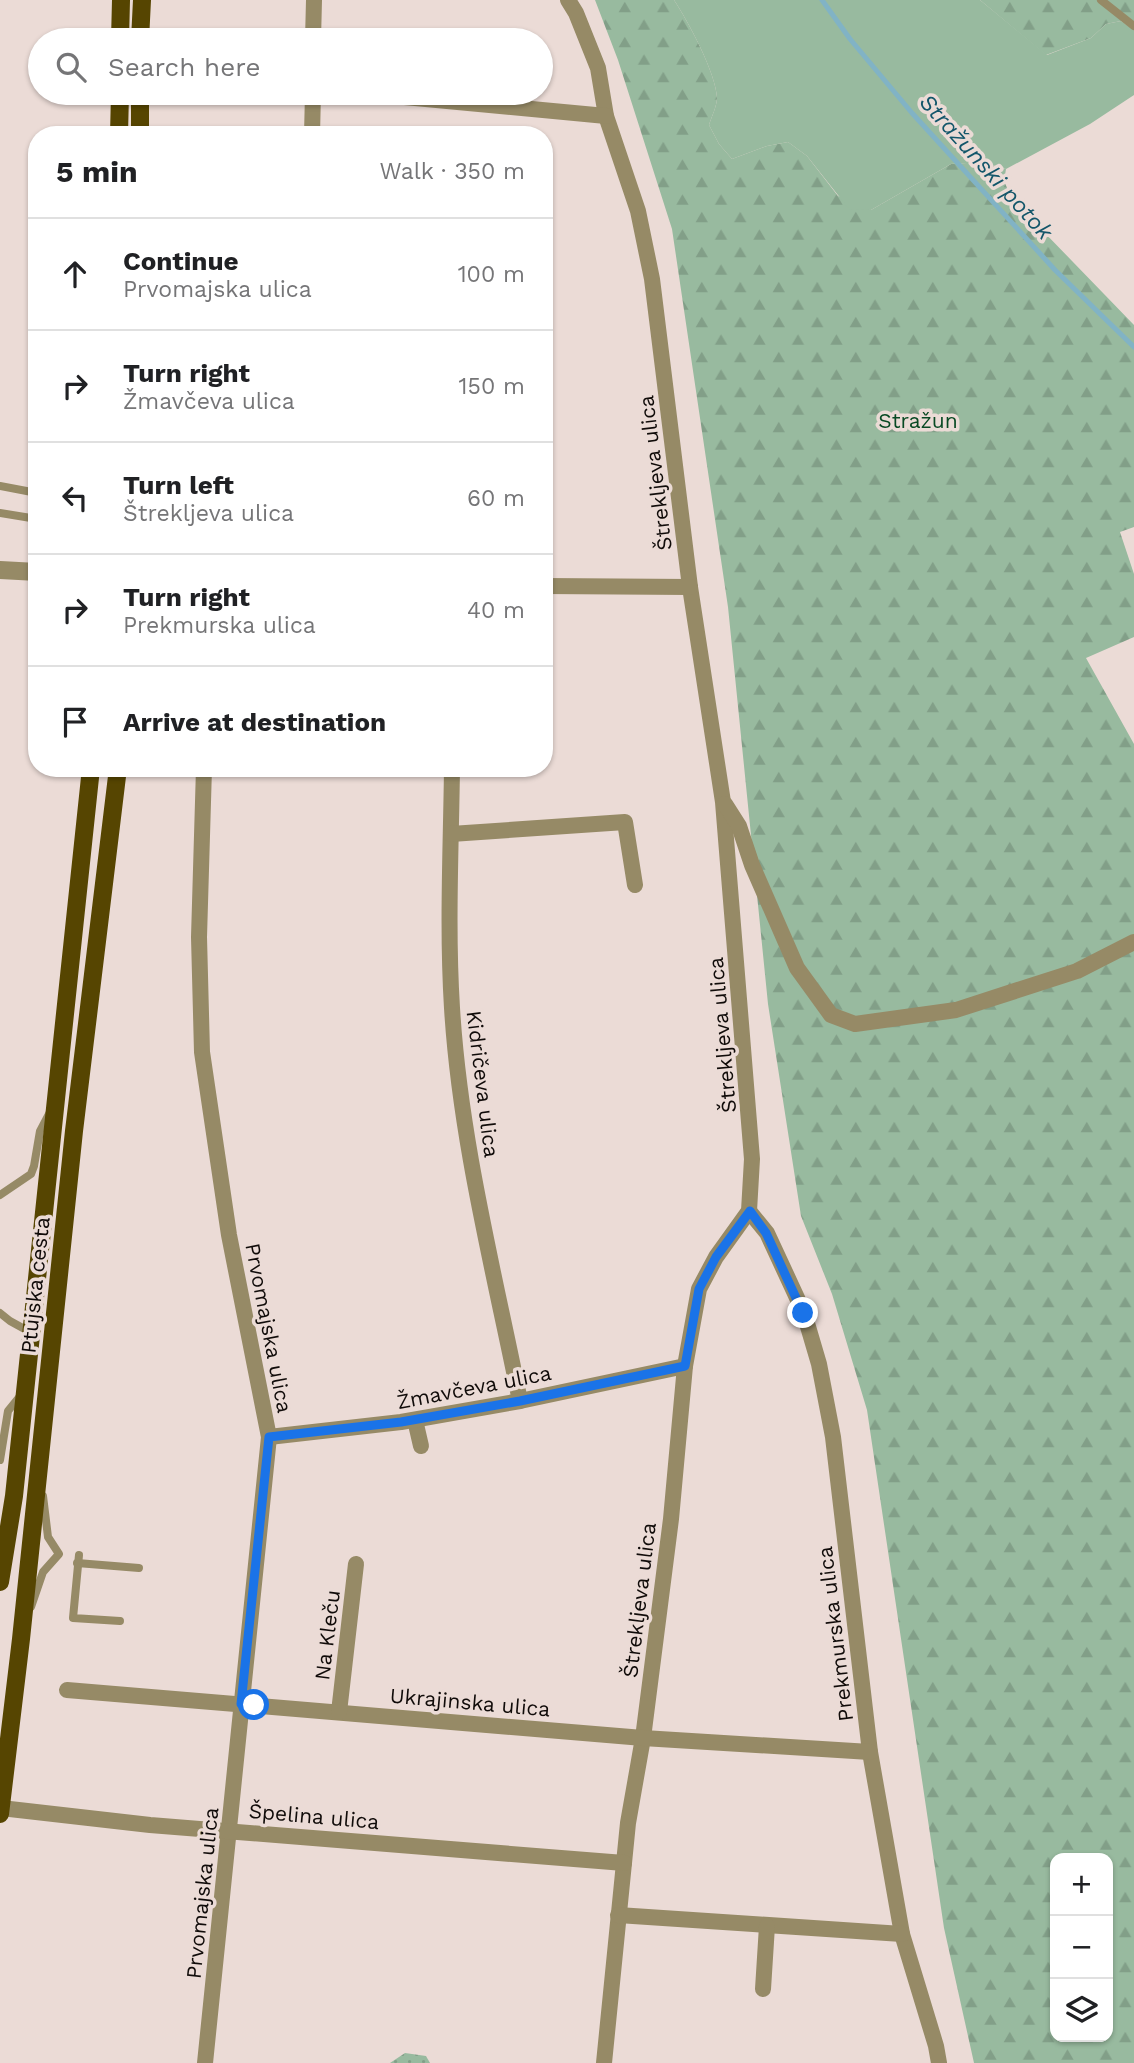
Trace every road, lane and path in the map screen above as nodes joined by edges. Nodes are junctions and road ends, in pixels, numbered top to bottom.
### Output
1 (121, 0) edge
2 (142, 0) edge
3 (314, 0) edge
4 (568, 0) edge
5 (1101, 0) edge
6 (1134, 26) edge
7 (120, 28) edge
8 (141, 28) edge
9 (313, 28) edge
10 (120, 105) edge
11 (140, 105) edge
12 (313, 105) edge
13 (489, 105) edge
14 (606, 116) junction
15 (119, 126) edge
16 (140, 126) edge
17 (312, 126) edge
18 (0, 486) edge
19 (28, 491) edge
20 (0, 513) edge
21 (28, 518) edge
22 (0, 570) edge
23 (28, 572) edge
24 (553, 586) edge
25 (690, 587) junction
26 (90, 777) edge
27 (117, 777) edge
28 (204, 777) edge
29 (452, 777) edge
30 (723, 802) junction
31 (451, 834) junction
32 (635, 885) dead end
33 (1134, 942) edge
34 (56, 1100) junction
35 (0, 1195) edge
36 (750, 1211) junction
37 (0, 1313) edge
38 (30, 1332) junction
39 (685, 1366) junction
40 (25, 1390) junction
41 (520, 1401) junction
42 (415, 1420) junction
43 (269, 1437) junction
44 (421, 1446) dead end
45 (40, 1458) junction
46 (0, 1460) edge
47 (356, 1564) dead end
48 (139, 1568) dead end
49 (0, 1582) edge
50 (120, 1621) dead end
51 (21, 1639) junction
52 (67, 1690) dead end
53 (241, 1704) junction
54 (339, 1712) junction
55 (643, 1738) junction
56 (870, 1752) junction
57 (0, 1810) edge
58 (229, 1830) junction
59 (624, 1863) junction
60 (618, 1915) junction
61 (767, 1926) junction
62 (902, 1934) junction
63 (764, 1989) dead end
64 (205, 2063) edge
65 (604, 2063) edge
66 (939, 2063) edge

1 - 7 main road
2 - 8 main road
3 - 9 street
4 - 14 street, Štrekljeva ulica
5 - 6 lane
10 - 15 main road
11 - 16 main road
12 - 17 street
13 - 14 street
14 - 25 street, Štrekljeva ulica
18 - 19 lane
20 - 21 lane
22 - 23 street
24 - 25 street
25 - 30 street, Štrekljeva ulica
26 - 34 main road, Ptujska cesta
27 - 45 main road, Ptujska cesta
28 - 43 street, Prvomajska ulica
29 - 31 street, Kidričeva ulica
30 - 33 street
30 - 36 street, Štrekljeva ulica
31 - 32 street
31 - 41 street, Kidričeva ulica
34 - 35 lane
34 - 38 main road, Ptujska cesta
36 - 39 street, Štrekljeva ulica
36 - 56 street, Prekmurska ulica
37 - 38 lane
38 - 40 main road, Ptujska cesta
39 - 41 street, Žmavčeva ulica
39 - 55 street, Štrekljeva ulica
40 - 46 lane
40 - 49 main road, Ptujska cesta
41 - 42 street, Žmavčeva ulica
42 - 43 street, Žmavčeva ulica
42 - 44 street
43 - 53 street, Prvomajska ulica
45 - 51 main road, Ptujska cesta
45 - 51 lane
47 - 54 street, Na Kleču
48 - 50 lane
51 - 57 main road, Ptujska cesta
52 - 53 street, Ukrajinska ulica
53 - 54 street, Ukrajinska ulica
53 - 58 street, Prvomajska ulica
54 - 55 street, Ukrajinska ulica
55 - 56 street, Ukrajinska ulica
55 - 59 street, Štrekljeva ulica
56 - 62 street, Prekmurska ulica
57 - 58 street, Špelina ulica
58 - 59 street, Špelina ulica
58 - 64 street, Prvomajska ulica
59 - 60 street, Štrekljeva ulica
60 - 61 street
60 - 65 street, Štrekljeva ulica
61 - 62 street
61 - 63 street
62 - 66 street, Prekmurska ulica

